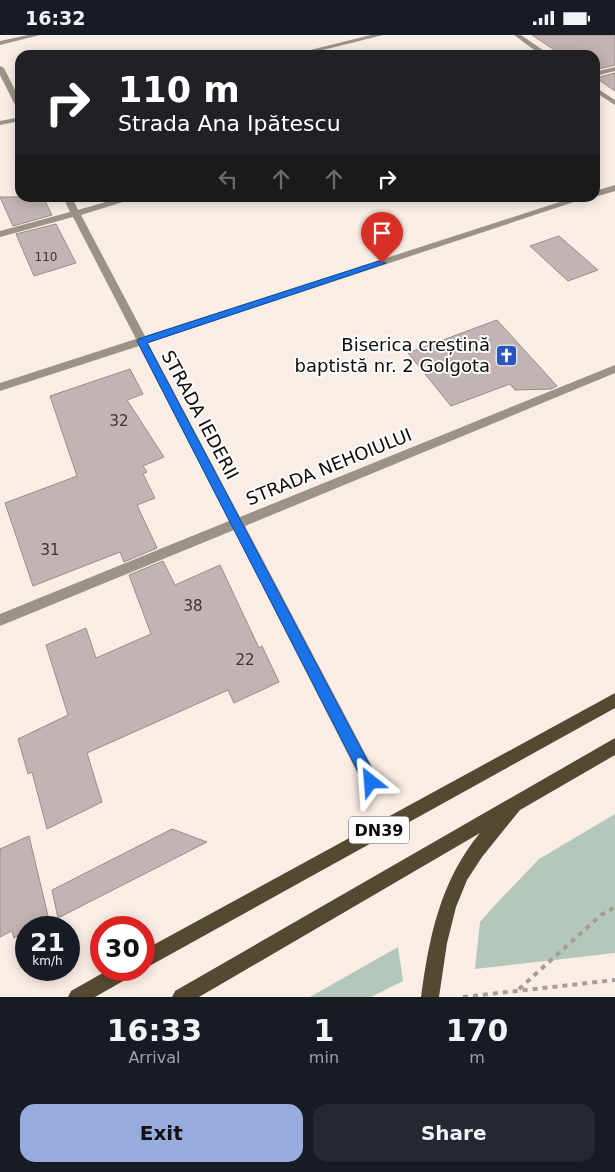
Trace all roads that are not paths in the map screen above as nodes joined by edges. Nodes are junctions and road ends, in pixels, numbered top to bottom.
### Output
1 (37, 35) edge
2 (380, 35) edge
3 (517, 35) edge
4 (0, 43) edge
5 (316, 50) edge
6 (539, 50) edge
7 (0, 68) edge
8 (615, 69) edge
9 (600, 73) edge
10 (600, 92) edge
11 (15, 97) edge
12 (615, 103) edge
13 (15, 120) edge
14 (0, 123) edge
15 (615, 188) edge
16 (600, 192) edge
17 (70, 202) edge
18 (117, 202) edge
19 (570, 202) edge
20 (76, 213) junction
21 (0, 234) edge
22 (142, 341) junction
23 (615, 369) edge
24 (0, 387) edge
25 (236, 523) junction
26 (0, 620) edge
27 (615, 700) edge
28 (615, 746) edge
29 (371, 782) dead end
30 (522, 799) junction
31 (155, 954) edge
32 (106, 981) edge
33 (77, 997) edge
34 (181, 997) edge
35 (430, 997) edge

1 - 4 street
2 - 5 street
3 - 6 street
7 - 11 street
8 - 9 street
10 - 12 street
13 - 14 street
15 - 16 street
17 - 20 street, STRADA IEDERII
18 - 20 street
19 - 22 street
20 - 21 street
20 - 22 street, STRADA IEDERII
22 - 24 street
22 - 25 street, STRADA IEDERII
23 - 25 street, STRADA NEHOIULUI
25 - 26 street, STRADA NEHOIULUI
25 - 29 street, STRADA IEDERII
27 - 31 main road, DN39
28 - 30 main road
30 - 34 main road
30 - 35 main road
32 - 33 main road

